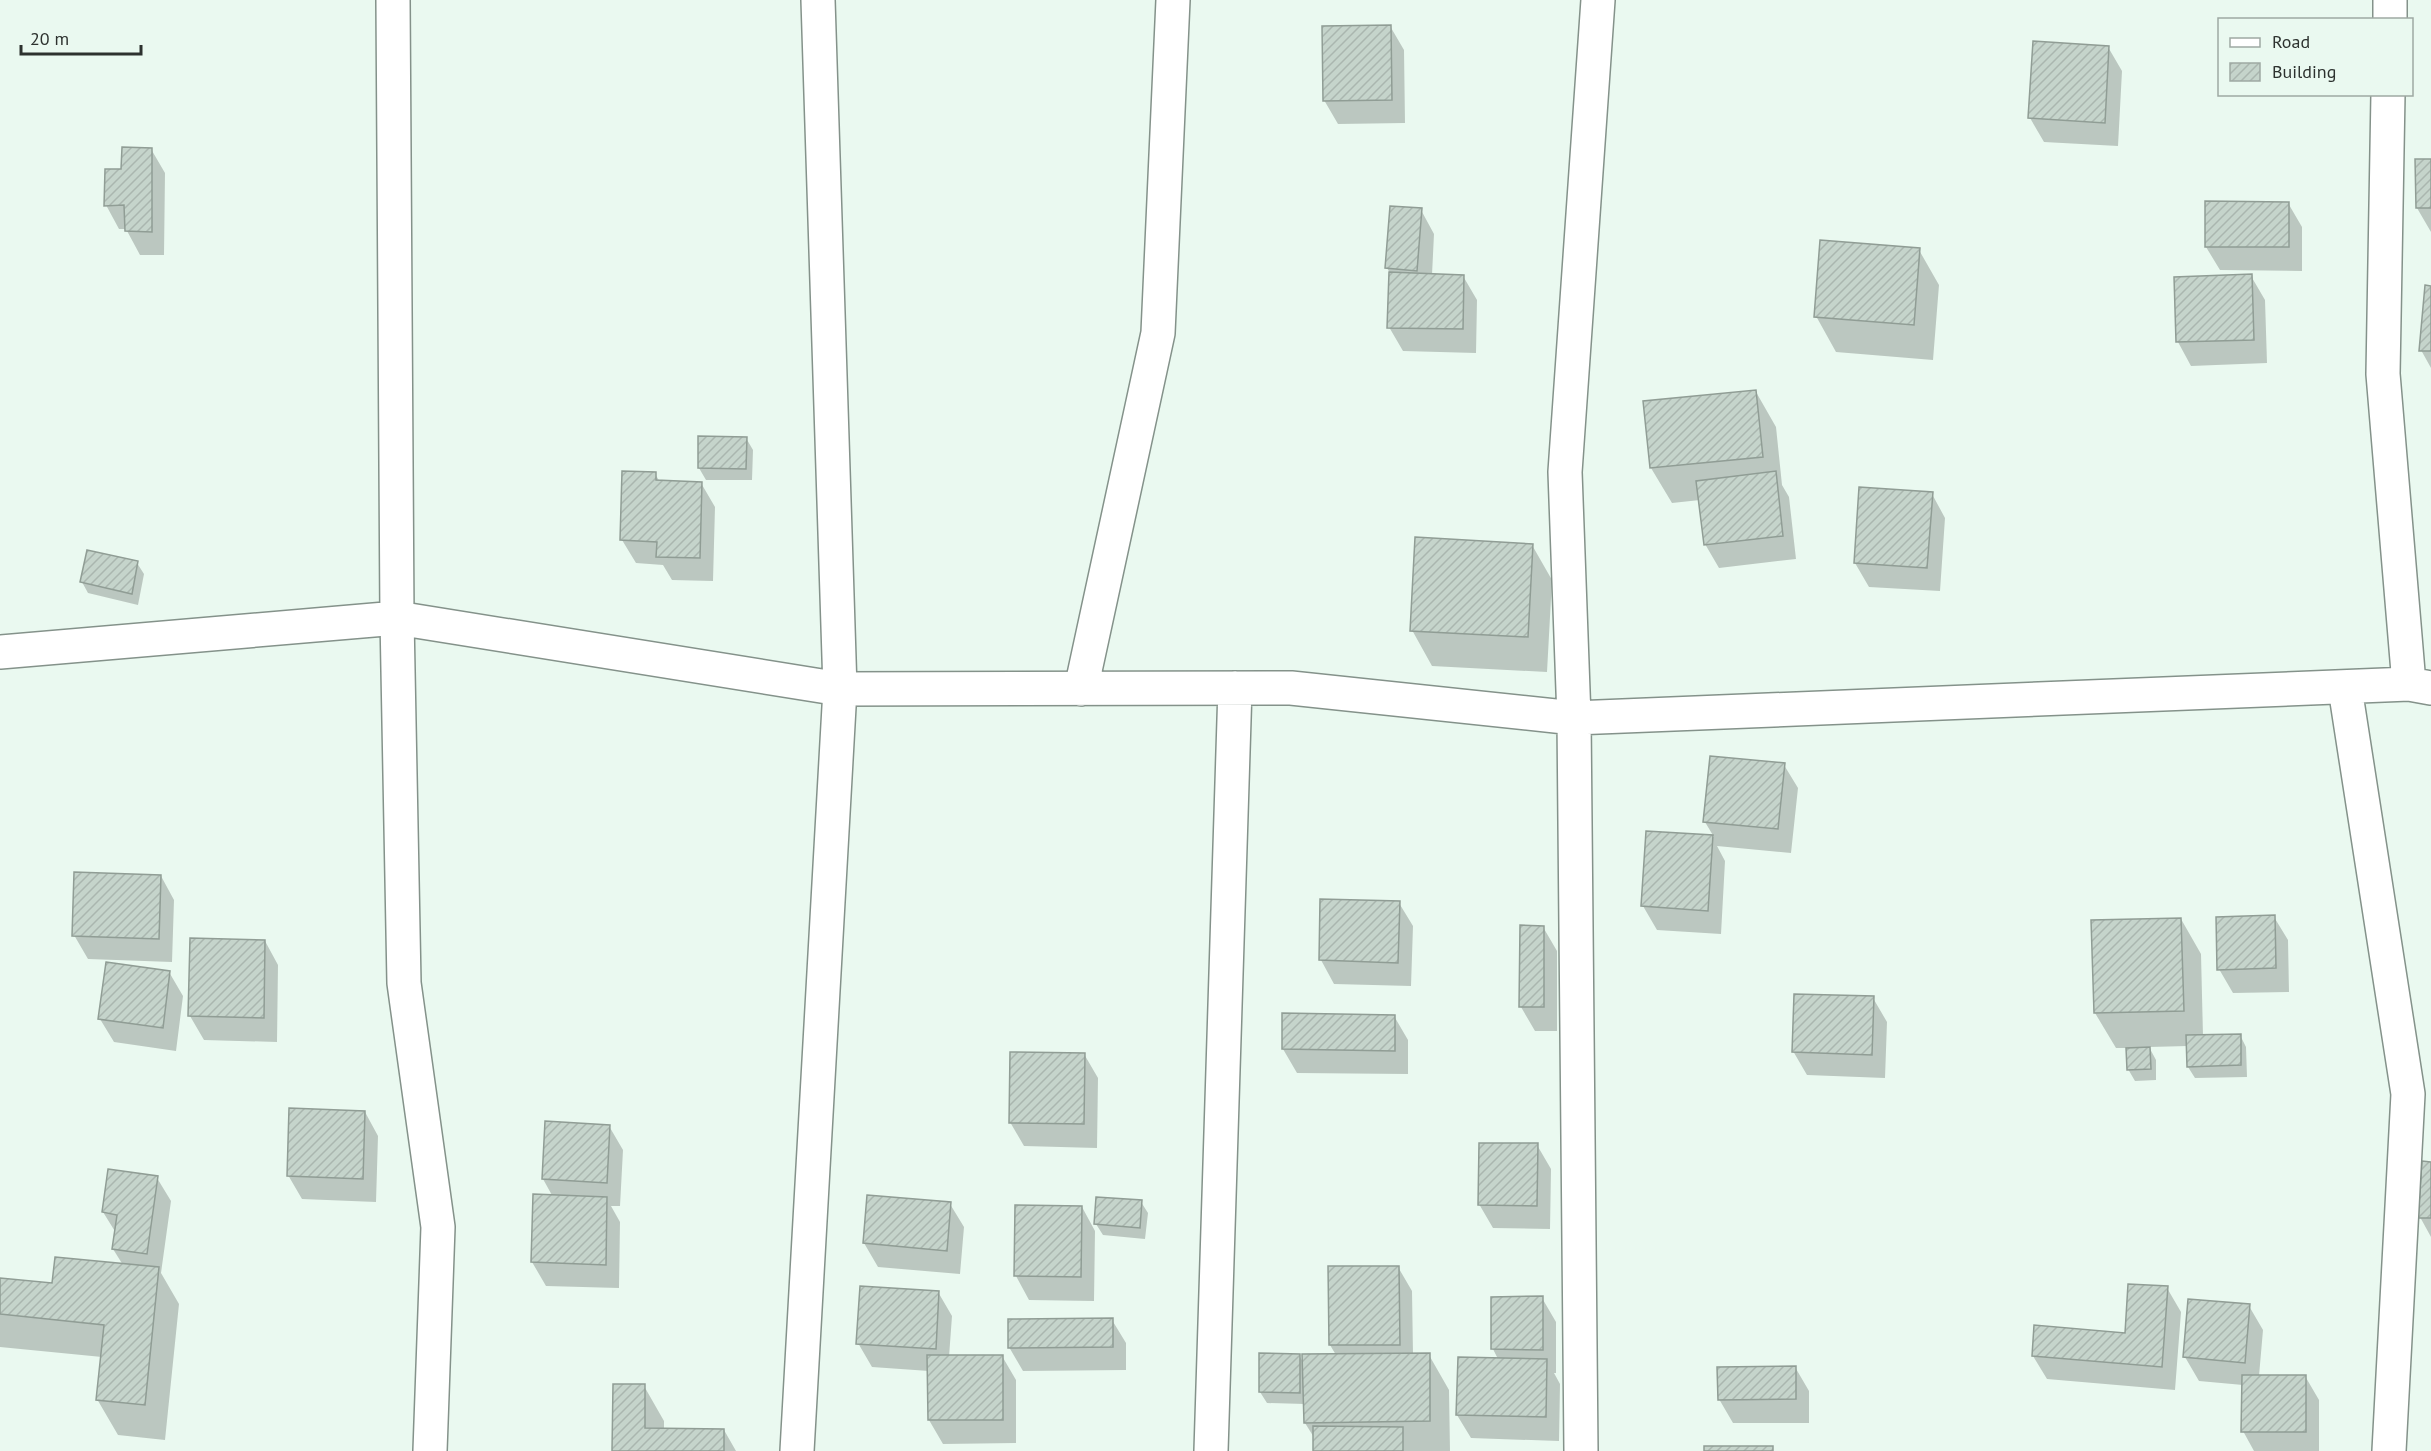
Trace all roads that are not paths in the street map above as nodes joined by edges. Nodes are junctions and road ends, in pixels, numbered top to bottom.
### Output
1 (393, 0) edge
2 (818, 0) edge
3 (1173, 0) edge
4 (1599, 0) edge
5 (2390, 0) edge
6 (2390, 18) edge
7 (2388, 96) edge
8 (397, 618) junction
9 (0, 652) edge
10 (2420, 686) edge
11 (1235, 688) junction
12 (2345, 688) junction
13 (840, 689) junction
14 (1081, 689) junction
15 (1574, 718) junction
16 (430, 1451) edge
17 (797, 1451) edge
18 (1211, 1451) edge
19 (1581, 1451) edge
20 (2389, 1451) edge

1 - 8 street
2 - 13 street
3 - 14 street
4 - 15 street
5 - 6 street
7 - 10 street
8 - 9 street
8 - 13 street
8 - 16 street
10 - 12 street
11 - 14 street
11 - 15 street
11 - 18 street
12 - 15 street
12 - 20 street
13 - 14 street
13 - 17 street
15 - 19 street

